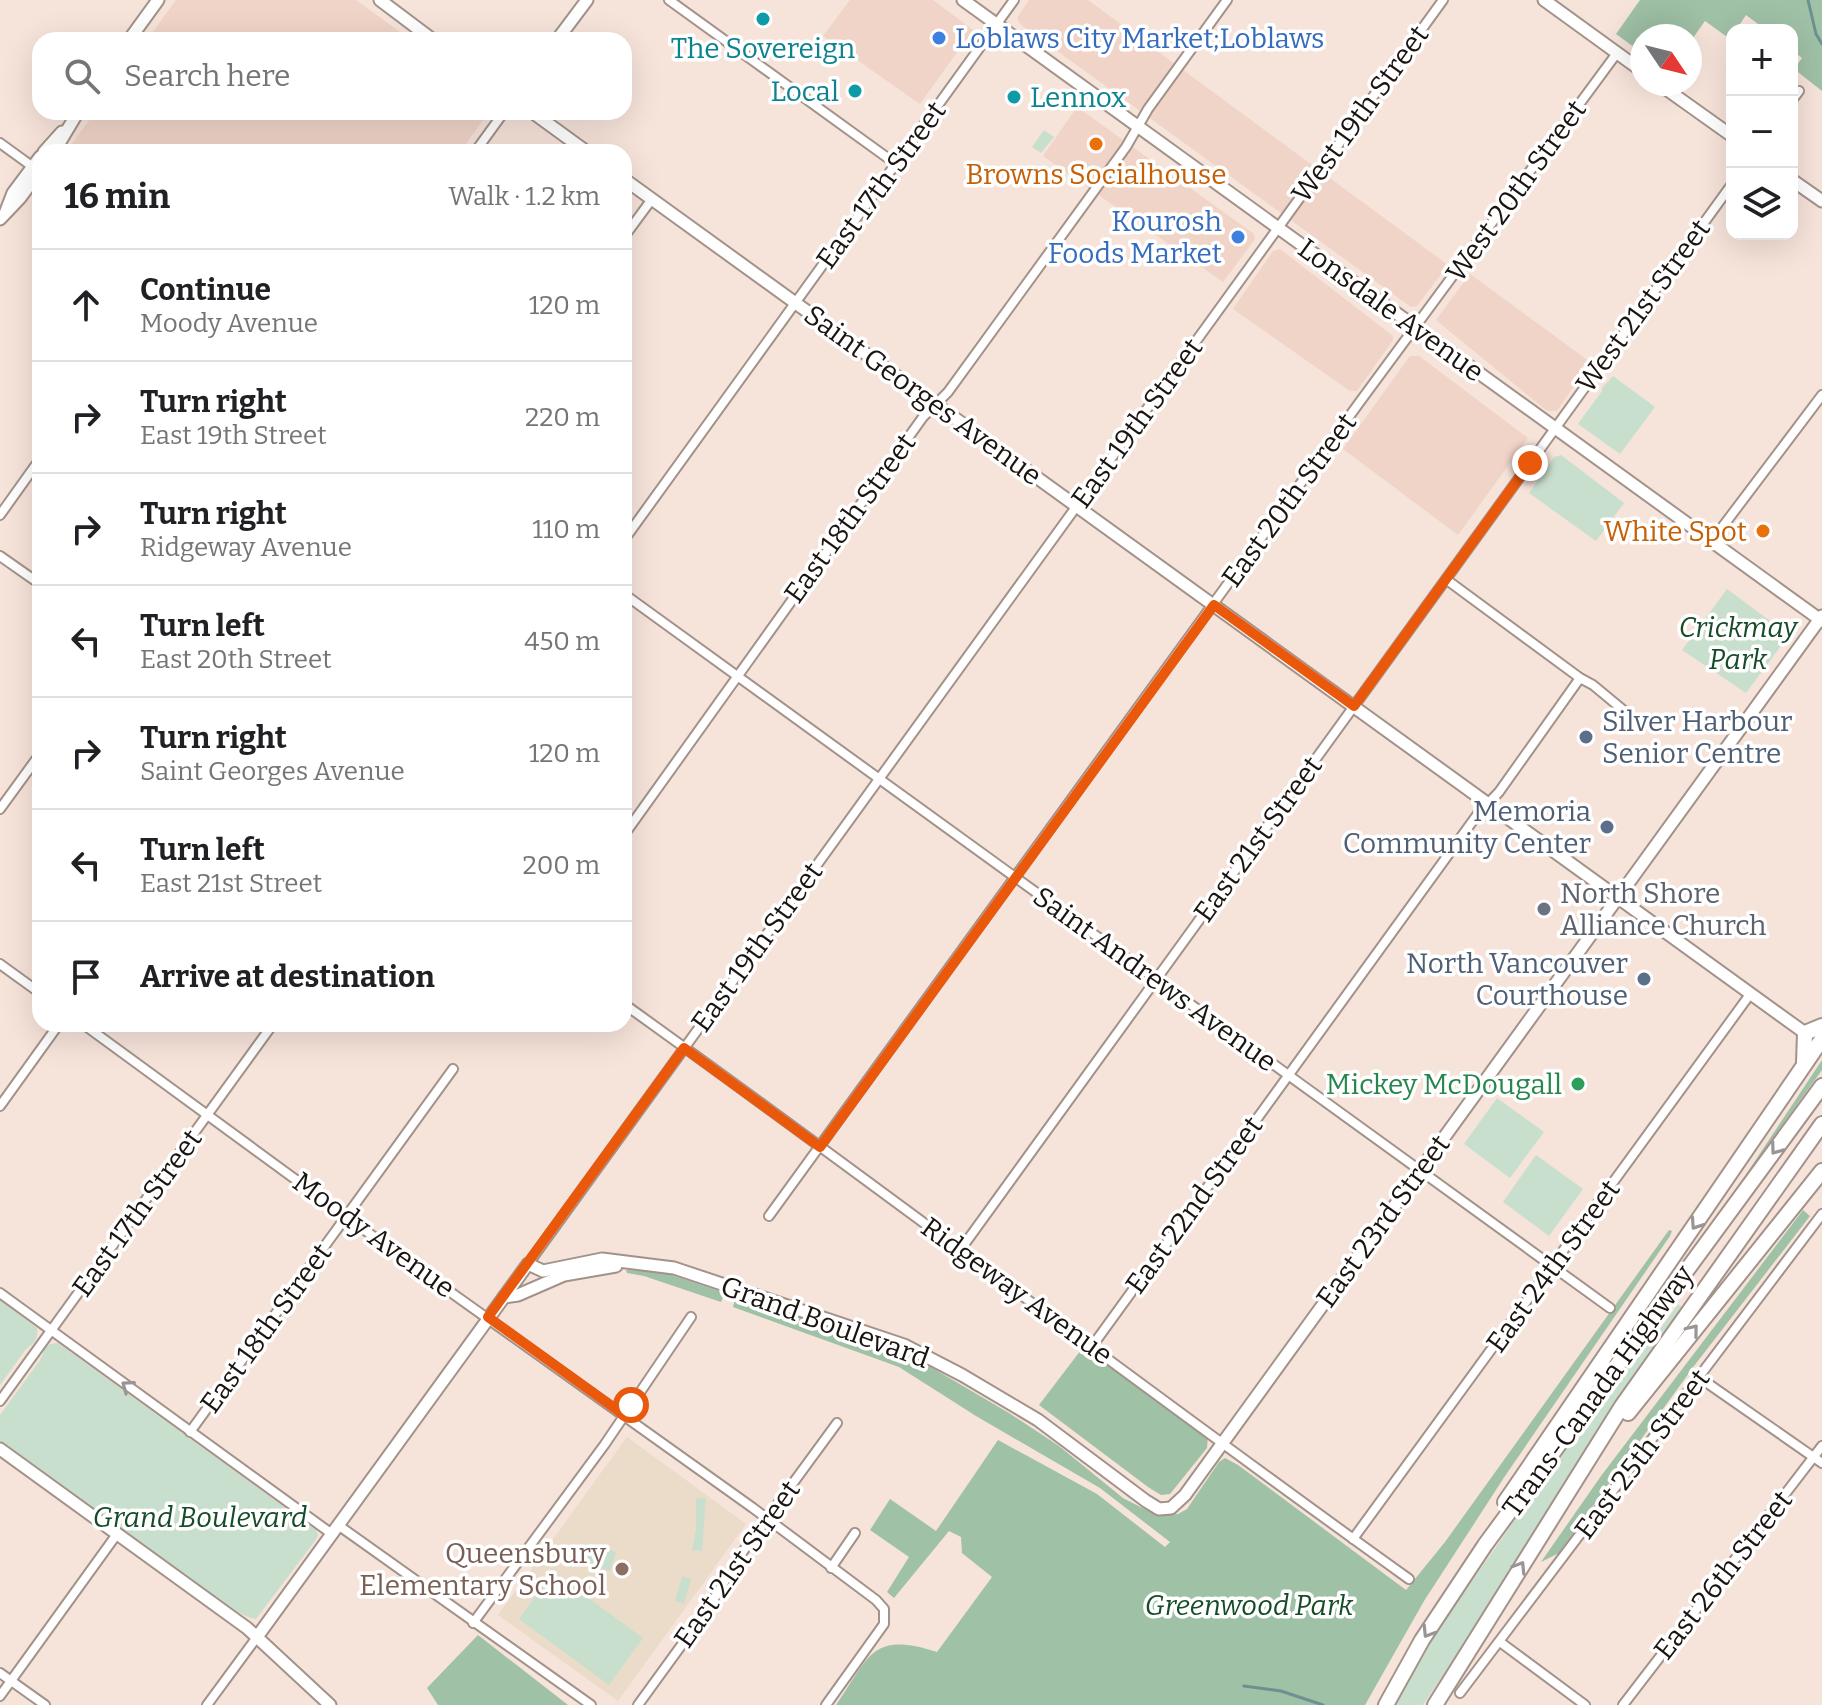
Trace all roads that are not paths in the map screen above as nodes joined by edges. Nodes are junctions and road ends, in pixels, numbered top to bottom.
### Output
1 (158, 0) edge
2 (380, 0) edge
3 (587, 0) edge
4 (669, 0) edge
5 (963, 0) edge
6 (1014, 0) edge
7 (1227, 0) edge
8 (1443, 0) edge
9 (1544, 0) edge
10 (996, 25) junction
11 (135, 32) edge
12 (422, 32) edge
13 (563, 32) edge
14 (1617, 53) junction
15 (1630, 62) edge
16 (1799, 91) dead end
17 (1676, 96) edge
18 (1795, 96) edge
19 (72, 120) edge
20 (498, 120) edge
21 (543, 120) edge
22 (1137, 127) junction
23 (66, 129) junction
24 (1726, 132) edge
25 (0, 143) edge
26 (52, 144) edge
27 (58, 144) edge
28 (481, 144) edge
29 (576, 144) edge
30 (32, 164) edge
31 (896, 164) junction
32 (32, 174) edge
33 (1798, 184) edge
34 (632, 185) edge
35 (1726, 192) edge
36 (652, 199) junction
37 (1822, 201) edge
38 (3, 215) edge
39 (632, 226) edge
40 (1278, 228) junction
41 (796, 302) junction
42 (1415, 329) junction
43 (1822, 395) edge
44 (936, 405) junction
45 (1554, 429) junction
46 (32, 470) edge
47 (1077, 506) junction
48 (0, 515) edge
49 (632, 529) edge
50 (1711, 542) junction
51 (0, 556) edge
52 (32, 578) edge
53 (1447, 580) junction
54 (632, 600) edge
55 (1214, 605) junction
56 (1821, 622) edge
57 (737, 676) junction
58 (1580, 678) junction
59 (1354, 706) junction
60 (1628, 714) dead end
61 (32, 765) edge
62 (879, 779) junction
63 (1488, 803) junction
64 (0, 809) edge
65 (632, 824) edge
66 (1015, 878) junction
67 (1618, 897) junction
68 (0, 964) edge
69 (1156, 980) junction
70 (32, 987) edge
71 (1751, 993) junction
72 (632, 1010) edge
73 (1822, 1026) edge
74 (53, 1032) edge
75 (94, 1032) edge
76 (267, 1032) edge
77 (1805, 1033) junction
78 (1822, 1039) edge
79 (684, 1048) junction
80 (1803, 1067) junction
81 (453, 1069) dead end
82 (1288, 1075) junction
83 (1822, 1086) edge
84 (0, 1106) edge
85 (208, 1114) junction
86 (1822, 1124) edge
87 (820, 1147) junction
88 (1419, 1170) junction
89 (1822, 1171) edge
90 (1822, 1214) edge
91 (769, 1216) dead end
92 (347, 1217) junction
93 (961, 1249) junction
94 (628, 1263) junction
95 (528, 1264) junction
96 (1552, 1267) junction
97 (0, 1293) edge
98 (504, 1297) junction
99 (1610, 1308) dead end
100 (488, 1317) junction
101 (691, 1317) dead end
102 (52, 1330) junction
103 (1093, 1345) junction
104 (1700, 1378) junction
105 (0, 1401) edge
106 (624, 1415) junction
107 (837, 1423) dead end
108 (190, 1432) junction
109 (1223, 1442) junction
110 (1822, 1446) edge
111 (0, 1449) edge
112 (1814, 1456) junction
113 (1822, 1463) edge
114 (1560, 1503) junction
115 (1171, 1508) joint
116 (766, 1519) junction
117 (335, 1529) junction
118 (855, 1533) dead end
119 (117, 1534) junction
120 (1353, 1539) junction
121 (831, 1568) junction
122 (1409, 1579) dead end
123 (1442, 1609) junction
124 (473, 1623) junction
125 (257, 1637) junction
126 (1500, 1642) junction
127 (0, 1673) edge
128 (11, 1681) junction
129 (1460, 1693) dead end
130 (0, 1696) edge
131 (45, 1705) edge
132 (207, 1705) edge
133 (330, 1705) edge
134 (591, 1705) edge
135 (638, 1705) edge
136 (826, 1705) edge
137 (1386, 1705) edge
138 (1435, 1705) edge
139 (1585, 1705) edge
140 (1623, 1705) edge

1 - 11 street
2 - 12 street
3 - 13 street
4 - 31 street
5 - 10 street, Lonsdale Avenue
6 - 10 street, East 17th Street
7 - 22 street, East 18th Street
8 - 40 street, West 19th Street
9 - 14 street
10 - 22 street, Lonsdale Avenue
10 - 31 street, East 17th Street
14 - 15 street
14 - 42 street, West 20th Street
16 - 18 street
17 - 24 street
19 - 23 street
20 - 28 street
21 - 29 street
22 - 40 street, Lonsdale Avenue
22 - 44 street, East 18th Street
23 - 26 street
23 - 27 street
25 - 30 street
31 - 41 street, East 17th Street
32 - 38 street
33 - 37 street
34 - 36 street, Saint Georges Avenue
35 - 45 street, West 21st Street
36 - 39 street
36 - 41 street, Saint Georges Avenue
40 - 42 street, Lonsdale Avenue
40 - 47 street, East 19th Street
41 - 44 street, Saint Georges Avenue
41 - 49 street, East 17th Street
42 - 45 street, Lonsdale Avenue
42 - 55 street, East 20th Street
43 - 50 street
44 - 47 street, Saint Georges Avenue
44 - 57 street, East 18th Street
45 - 50 street, Lonsdale Avenue
45 - 53 street, East 21st Street
46 - 48 street
47 - 55 street, Saint Georges Avenue
47 - 62 street, East 19th Street
50 - 56 street, Lonsdale Avenue
51 - 52 street
53 - 58 street
53 - 59 street, East 21st Street
54 - 57 street, Saint Andrews Avenue
55 - 59 street, Saint Georges Avenue
55 - 66 street, East 20th Street
56 - 67 street, East 23rd Street
57 - 62 street, Saint Andrews Avenue
57 - 65 street, East 18th Street
58 - 60 street
58 - 63 street, East 22nd Street
59 - 63 street, Saint Georges Avenue
59 - 69 street, East 21st Street
61 - 64 street
62 - 66 street, Saint Andrews Avenue
62 - 79 street, East 19th Street
63 - 67 street, Saint Georges Avenue
63 - 82 street, East 22nd Street
66 - 69 street, Saint Andrews Avenue
66 - 87 street, East 20th Street
67 - 71 street, Saint Georges Avenue
67 - 88 street, East 23rd Street
68 - 70 street
69 - 82 street, Saint Andrews Avenue
69 - 93 street, East 21st Street
71 - 77 street, Saint Georges Avenue
71 - 96 street, East 24th Street
72 - 79 street, Ridgeway Avenue
73 - 77 highway
74 - 84 street
75 - 85 street, Moody Avenue
76 - 85 street, East 17th Street
77 - 80 highway
78 - 80 highway
79 - 87 street, Ridgeway Avenue
79 - 95 street, East 19th Street
80 -> 123 highway
81 - 92 street, East 18th Street
82 - 88 street, Saint Andrews Avenue
82 - 103 street, East 22nd Street
83 -> 123 highway, Trans-Canada Highway
85 - 92 street, Moody Avenue
85 - 102 street, East 17th Street
86 - 114 highway, Trans-Canada Highway
87 - 91 street, East 20th Street
87 - 93 street, Ridgeway Avenue
88 - 96 street, Saint Andrews Avenue
88 - 109 street, East 23rd Street
114 -> 89 highway
90 - 104 street, East 25th Street
92 - 100 street, Moody Avenue
92 - 108 street, East 18th Street
93 - 103 street, Ridgeway Avenue
94 - 95 street, Grand Boulevard
94 - 98 street, Grand Boulevard
94 - 115 street, Grand Boulevard
95 - 98 street, East 19th Street
96 - 99 street, Saint Andrews Avenue
96 - 120 street, East 24th Street
97 - 102 street
98 - 100 street, East 19th Street
100 - 106 street, Moody Avenue
100 - 117 street, East 19th Street
101 - 106 street
102 - 105 street, East 17th Street
108 -> 102 street
103 - 109 street, Ridgeway Avenue
104 - 112 street
104 - 126 street, East 25th Street
106 - 116 street, Moody Avenue
106 - 124 street
107 - 116 street, East 21st Street
108 - 117 street
109 - 115 street, East 23rd Street
109 - 120 street, Ridgeway Avenue
110 - 112 street, East 26th Street
111 - 119 street
112 - 113 street
112 - 140 street, East 26th Street
138 -> 114 highway, Trans-Canada Highway
116 - 121 street, Moody Avenue
116 - 135 street, East 21st Street
117 - 124 street
117 - 125 street, East 19th Street
118 - 121 street
119 - 125 street
119 - 128 street
120 - 122 street, Ridgeway Avenue
121 - 136 street, Moody Avenue
123 -> 137 highway, Trans-Canada Highway
124 - 134 street
125 - 132 street, East 19th Street
125 - 133 street
126 - 129 street, East 25th Street
126 - 139 street
127 - 128 street
128 - 130 street
128 - 131 street

